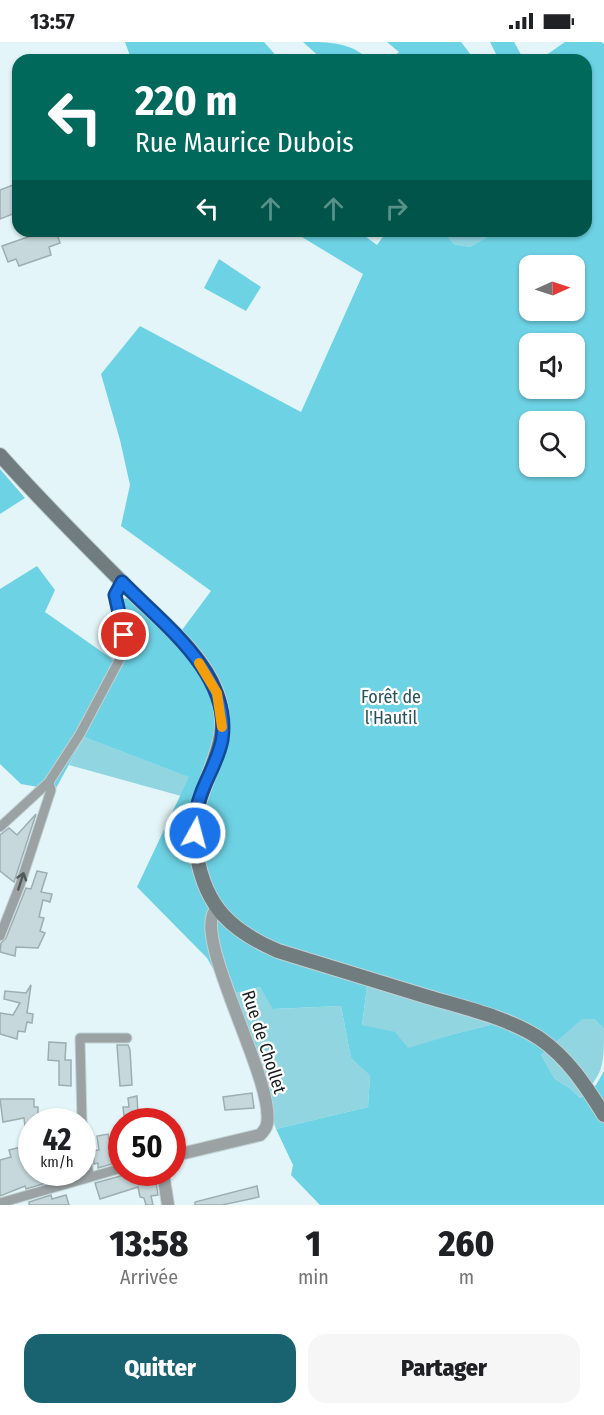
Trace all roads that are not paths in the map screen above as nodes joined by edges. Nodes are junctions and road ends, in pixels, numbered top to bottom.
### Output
1 (0, 455) edge
2 (122, 582) junction
3 (49, 782) junction
4 (0, 827) edge
5 (217, 908) junction
6 (0, 936) edge
7 (126, 1038) dead end
8 (82, 1108) edge
9 (604, 1115) edge
10 (186, 1153) edge
11 (56, 1186) edge
12 (165, 1186) edge
13 (0, 1203) edge
14 (168, 1205) edge

1 - 2 main road
2 - 3 street
2 - 5 main road
3 - 4 street
6 -> 3 street
5 - 9 main road
5 - 10 street, Rue de Chollet
7 - 8 street
11 - 13 street
12 - 14 street

